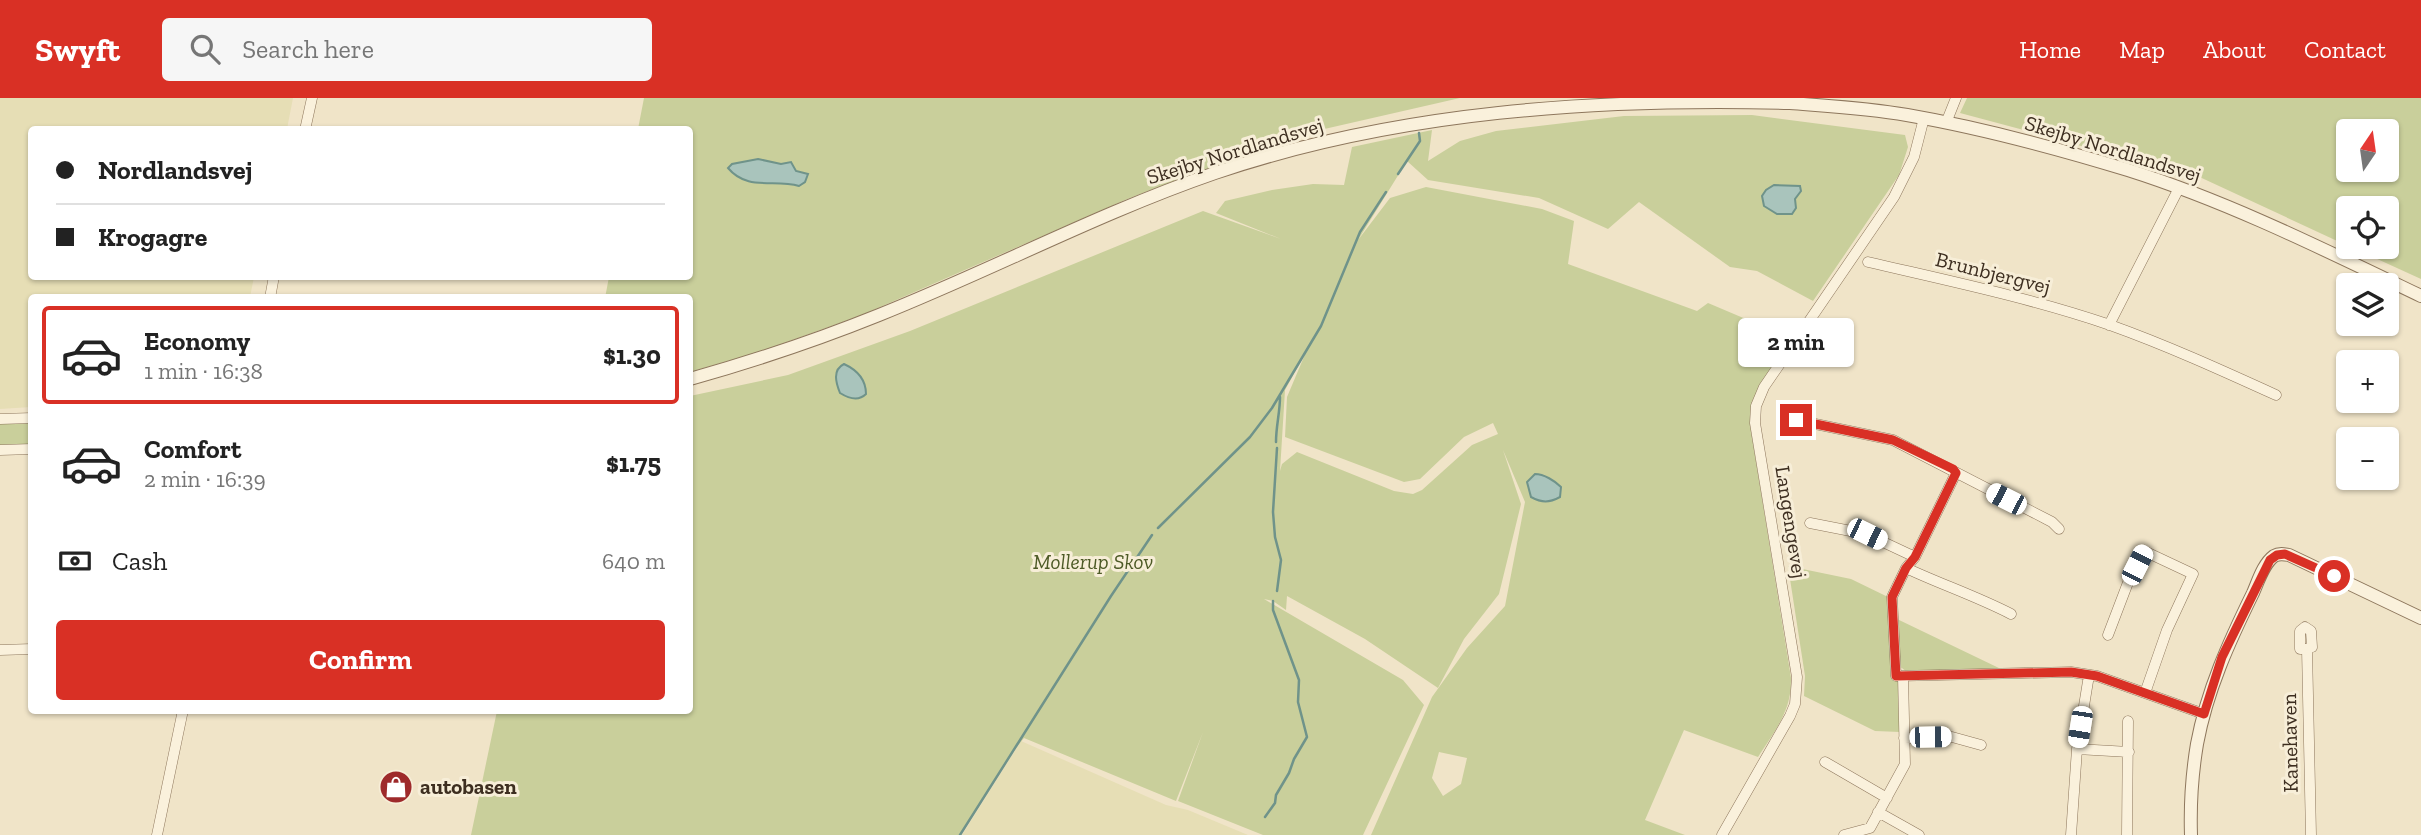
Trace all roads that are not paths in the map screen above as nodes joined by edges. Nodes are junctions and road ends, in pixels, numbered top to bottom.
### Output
1 (312, 98) edge
2 (1956, 98) edge
3 (1924, 118) junction
4 (1946, 123) junction
5 (306, 126) edge
6 (2179, 188) junction
7 (1868, 262) dead end
8 (2421, 296) edge
9 (2109, 325) junction
10 (693, 378) edge
11 (2276, 395) dead end
12 (28, 418) edge
13 (0, 419) edge
14 (1796, 420) dead end
15 (28, 449) edge
16 (0, 450) edge
17 (1956, 473) junction
18 (1810, 523) dead end
19 (2059, 529) dead end
20 (1915, 557) junction
21 (1906, 568) junction
22 (2011, 614) dead end
23 (2421, 618) edge
24 (2108, 635) dead end
25 (28, 649) edge
26 (2307, 649) dead end
27 (0, 650) edge
28 (2089, 674) junction
29 (1903, 676) junction
30 (2145, 693) junction
31 (182, 714) edge
32 (2204, 714) junction
33 (2128, 721) dead end
34 (1904, 738) junction
35 (1981, 745) dead end
36 (2077, 749) junction
37 (2129, 752) junction
38 (1825, 762) dead end
39 (1886, 798) junction
40 (1878, 812) junction
41 (157, 835) edge
42 (1722, 835) edge
43 (1844, 835) edge
44 (1919, 835) edge
45 (2071, 835) edge
46 (2127, 835) edge
47 (2190, 835) edge
48 (2311, 835) edge

1 - 5 street
2 - 4 street
3 - 4 street, Skejby Nordlandsvej
3 - 10 street, Skejby Nordlandsvej
3 - 42 street, Langengevej
4 - 6 street, Skejby Nordlandsvej
6 - 8 street, Skejby Nordlandsvej
6 - 9 street
7 - 9 street, Brunbjergvej
9 - 11 street, Brunbjergvej
12 - 13 street
14 - 17 street
15 - 16 street
17 - 19 street
17 - 20 street
18 - 20 street
20 - 21 street
21 - 22 street
21 - 29 street
23 - 32 street
24 - 30 street
25 - 27 street
26 - 48 street, Kanehaven
28 - 29 street
28 - 30 street
28 - 36 street
29 - 34 street
30 - 32 street
31 - 41 street
32 - 47 street
33 - 37 street
34 - 35 street
34 - 39 street
36 - 37 street
36 - 45 street
37 - 46 street
38 - 39 street
39 - 40 street
40 - 43 street
40 - 44 street

